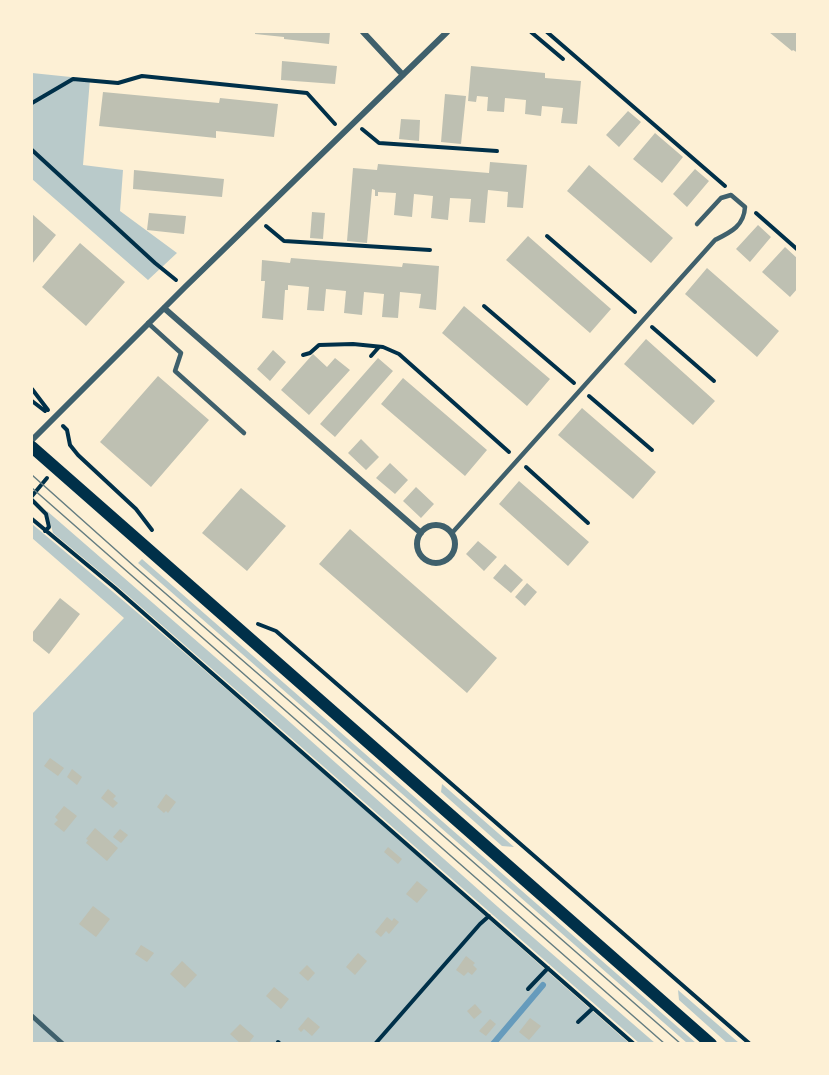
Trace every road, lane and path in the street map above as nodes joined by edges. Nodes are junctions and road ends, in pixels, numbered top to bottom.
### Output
1 (363, 32) edge
2 (447, 32) edge
3 (531, 32) edge
4 (547, 32) edge
5 (563, 59) dead end
6 (403, 75) junction
7 (32, 103) edge
8 (354, 122) junction
9 (342, 133) junction
10 (32, 150) edge
11 (497, 151) dead end
12 (731, 195) junction
13 (745, 207) junction
14 (256, 218) junction
15 (697, 224) dead end
16 (548, 236) dead end
17 (430, 250) dead end
18 (798, 250) edge
19 (185, 287) junction
20 (484, 306) dead end
21 (164, 308) junction
22 (643, 320) junction
23 (148, 323) junction
24 (380, 346) junction
25 (303, 355) dead end
26 (371, 356) dead end
27 (714, 381) dead end
28 (32, 389) edge
29 (581, 389) junction
30 (54, 418) junction
31 (244, 433) dead end
32 (32, 440) edge
33 (32, 447) edge
34 (652, 450) dead end
35 (518, 460) junction
36 (46, 480) dead end
37 (32, 498) edge
38 (32, 519) edge
39 (588, 523) dead end
40 (45, 531) junction
41 (154, 532) dead end
42 (421, 533) junction
43 (452, 533) junction
44 (258, 624) dead end
45 (489, 916) junction
46 (548, 968) junction
47 (528, 989) dead end
48 (593, 1008) junction
49 (32, 1016) edge
50 (578, 1022) dead end
51 (63, 1044) edge
52 (375, 1044) edge
53 (634, 1044) edge
54 (711, 1044) edge
55 (750, 1044) edge

1 - 6 street
2 - 6 street
3 - 5 path
4 - 12 path
6 - 8 street
7 - 9 path
8 - 9 street
8 - 11 path
9 - 14 street
10 - 19 path
12 - 13 lane
12 - 15 lane
13 - 18 path
13 - 22 lane
14 - 17 path
14 - 19 street
16 - 22 path
19 - 21 street
20 - 29 path
21 - 23 street
21 - 42 street
22 - 27 path
22 - 29 lane
23 - 30 street
23 - 31 lane
24 - 25 path
24 - 26 path
24 - 35 path
28 - 30 path
29 - 34 path
29 - 35 lane
30 - 32 street
30 - 41 path
33 - 54 main road
35 - 39 path
35 - 43 lane
36 - 37 path
37 - 40 path
38 - 40 path
40 - 45 path
42 - 43 street
42 - 43 street
44 - 55 path
45 - 46 path
45 - 52 path
46 - 47 path
46 - 48 path
48 - 50 path
48 - 53 path
49 - 51 lane

